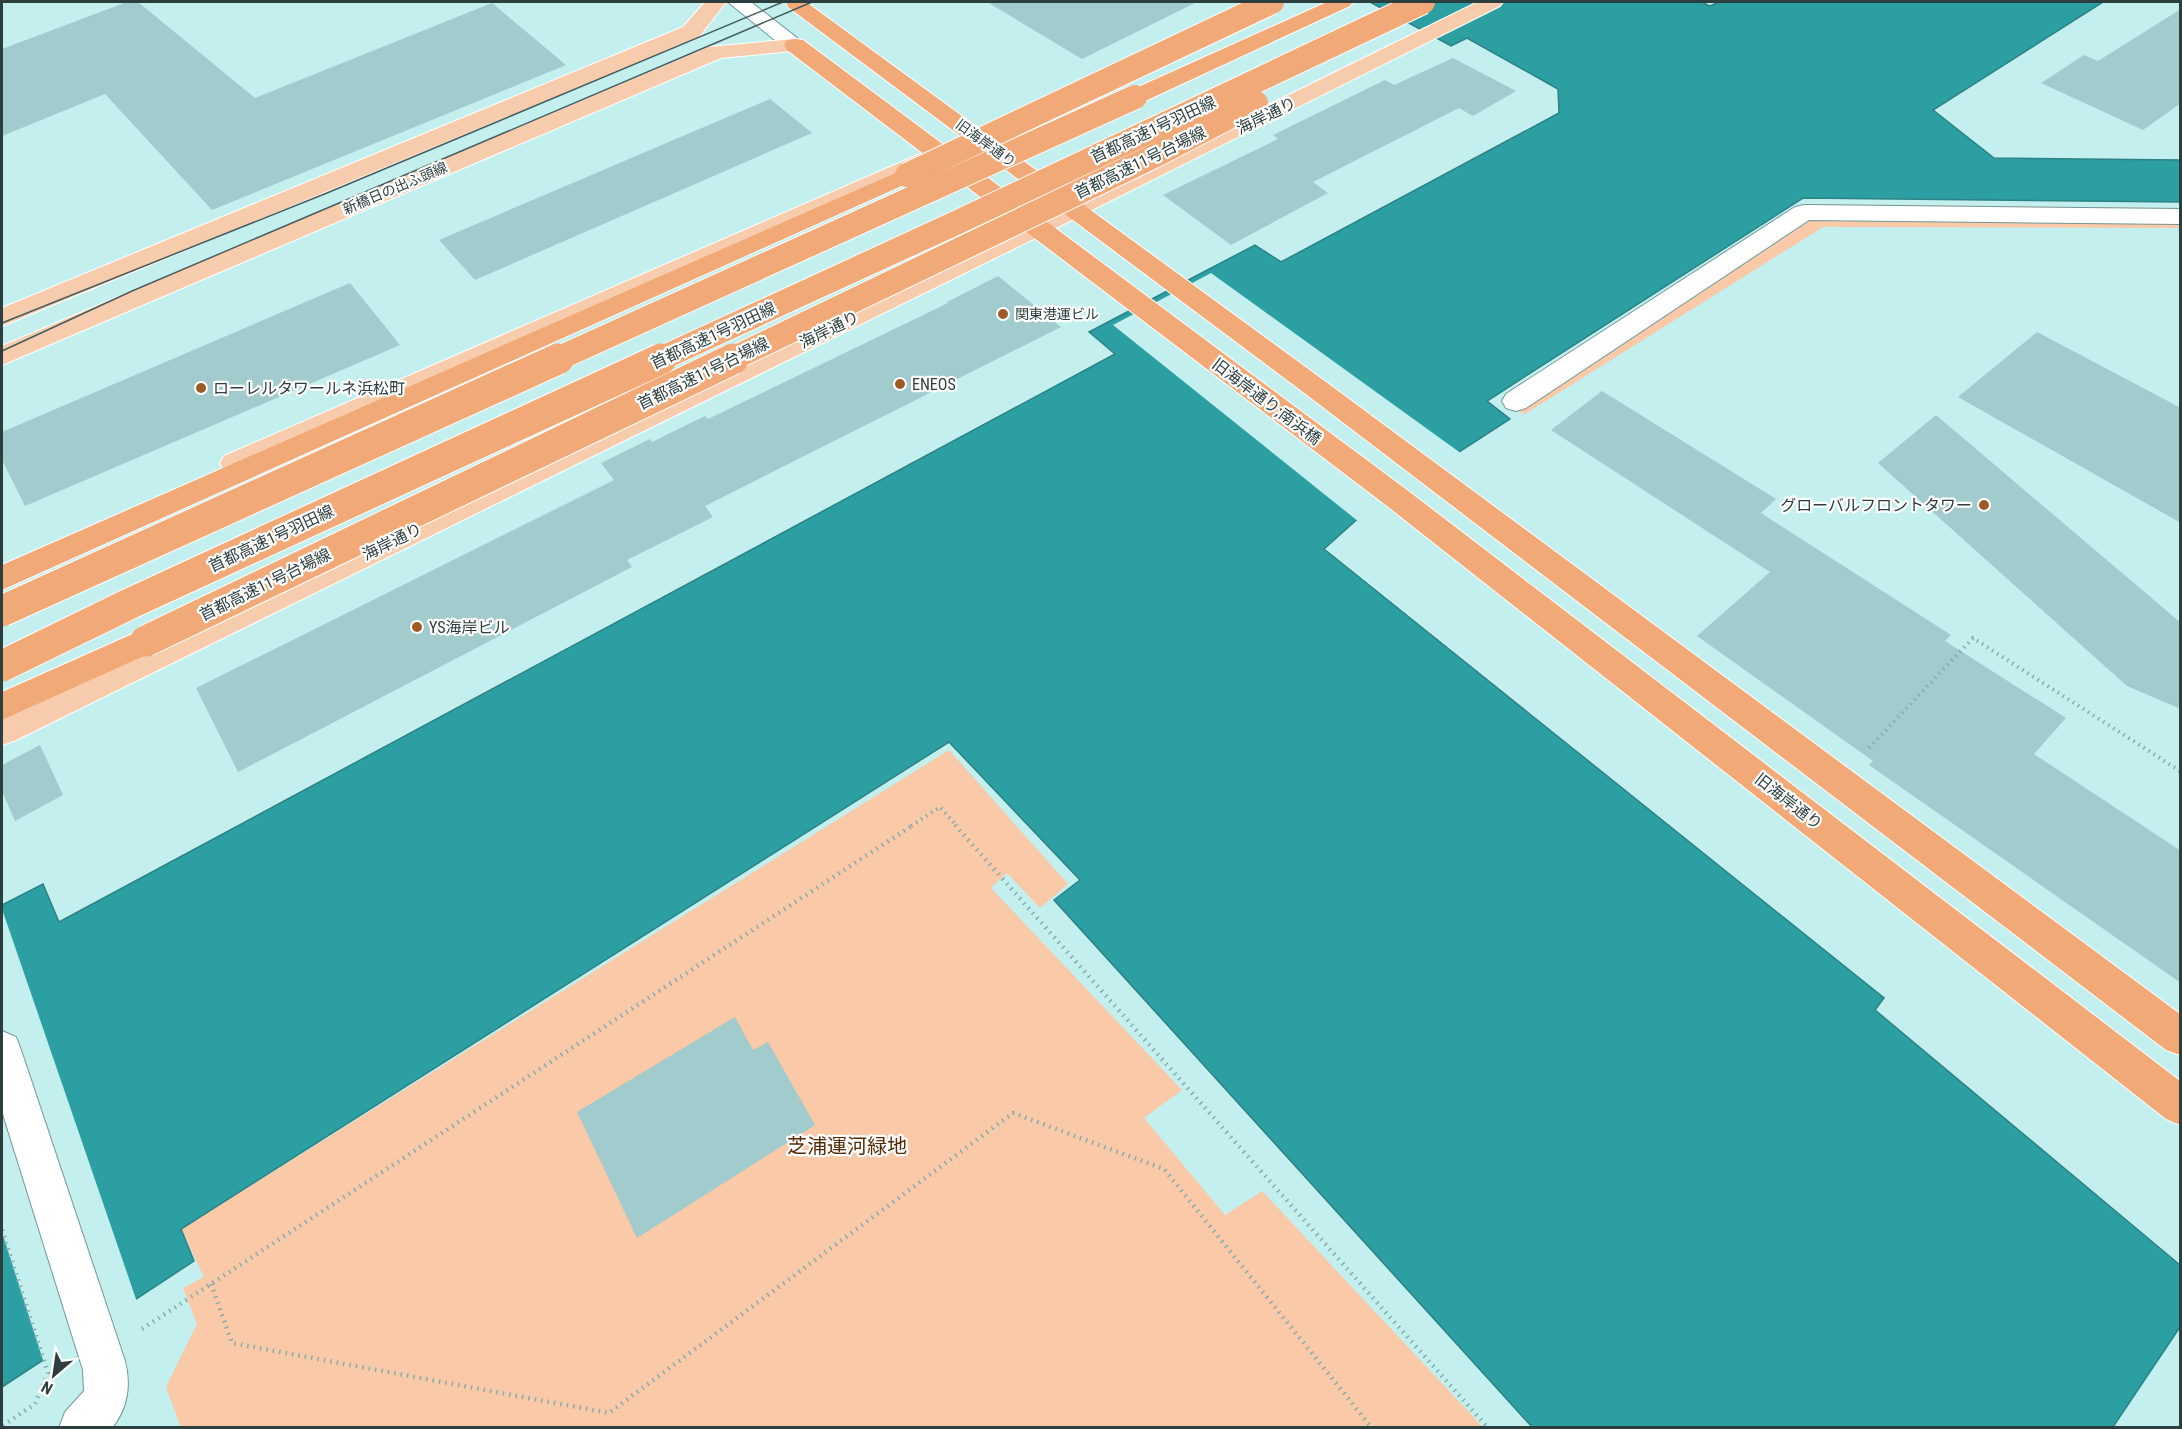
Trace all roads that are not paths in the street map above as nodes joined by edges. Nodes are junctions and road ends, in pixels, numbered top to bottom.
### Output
1 (716, 2) edge
2 (738, 2) edge
3 (795, 2) edge
4 (1272, 2) edge
5 (1284, 2) edge
6 (1343, 2) edge
7 (1380, 2) edge
8 (1423, 2) edge
9 (1493, 2) edge
10 (795, 45) junction
11 (976, 136) junction
12 (940, 152) junction
13 (907, 175) junction
14 (1077, 208) junction
15 (2181, 217) edge
16 (1039, 227) junction
17 (2, 318) edge
18 (2, 356) edge
19 (1516, 401) dead end
20 (304, 474) junction
21 (1396, 498) joint
22 (2, 566) edge
23 (2, 578) edge
24 (2, 611) edge
25 (2, 666) edge
26 (2, 707) edge
27 (2, 731) edge
28 (2181, 1037) edge
29 (2, 1050) edge
30 (2181, 1105) edge
31 (81, 1428) edge

1 - 17 main road, 新橋日の出ふ頭線
2 - 10 street
3 - 11 highway, 旧海岸通り
4 - 13 highway, bridge
5 - 11 main road
6 - 20 highway, bridge
7 - 26 highway, 首都高速11号台場線, bridge
8 - 25 highway, 首都高速1号羽田線, bridge
9 - 14 main road, 海岸通り
10 - 12 highway
10 - 18 main road, 新橋日の出ふ頭線
11 - 12 main road
11 - 14 highway, 旧海岸通り
12 - 16 highway
12 - 22 main road
13 - 20 highway, bridge
13 - 23 highway
14 - 16 main road, 海岸通り
14 - 28 highway, 旧海岸通り
15 - 19 street
16 - 21 highway, 旧海岸通り;南浜橋
16 - 27 main road, 海岸通り
20 - 24 highway, bridge
21 - 30 highway, 旧海岸通り
29 - 31 street

